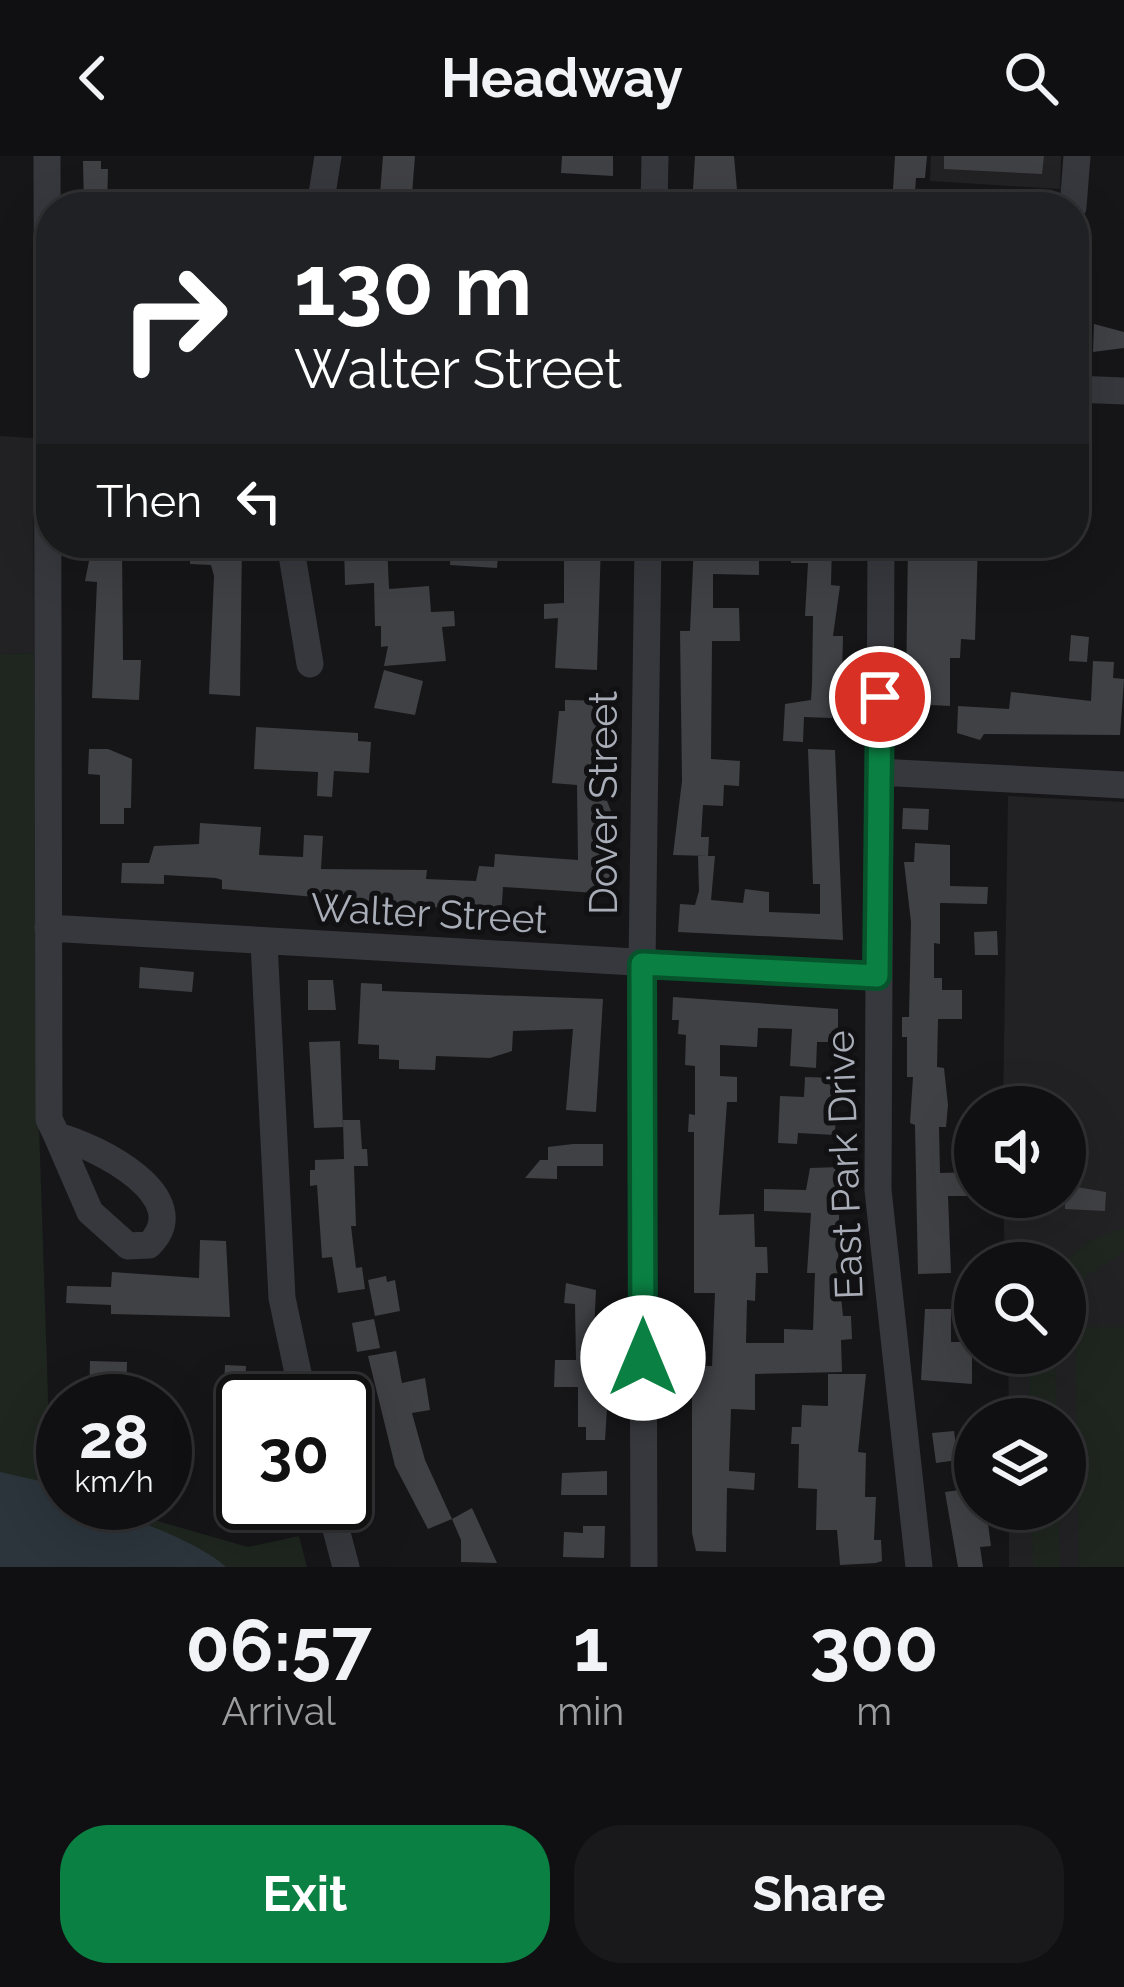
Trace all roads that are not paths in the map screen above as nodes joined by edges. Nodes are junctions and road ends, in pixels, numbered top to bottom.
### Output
1 (47, 156) edge
2 (328, 156) edge
3 (655, 156) edge
4 (1077, 156) edge
5 (47, 192) edge
6 (322, 192) edge
7 (654, 192) edge
8 (1074, 192) edge
9 (1089, 390) edge
10 (1124, 391) edge
11 (48, 558) edge
12 (292, 558) edge
13 (648, 558) edge
14 (881, 558) edge
15 (310, 664) dead end
16 (879, 772) junction
17 (1124, 785) edge
18 (48, 928) junction
19 (264, 943) junction
20 (642, 964) junction
21 (877, 976) junction
22 (57, 1136) dead end
23 (298, 1374) edge
24 (336, 1530) edge
25 (346, 1567) edge
26 (644, 1567) edge
27 (919, 1567) edge

1 - 5 street
2 - 6 street
3 - 7 street
4 - 8 street
9 - 10 street
11 - 18 street
12 - 15 street
13 - 20 street, Dover Street
14 - 16 street, East Park Drive
16 - 17 street
16 - 21 street, East Park Drive
18 - 19 street, Walter Street
18 - 22 street
19 - 20 street, Walter Street
19 - 23 street
20 - 21 street, Walter Street
20 - 26 street, Dover Street
21 - 27 street, East Park Drive
24 - 25 street

